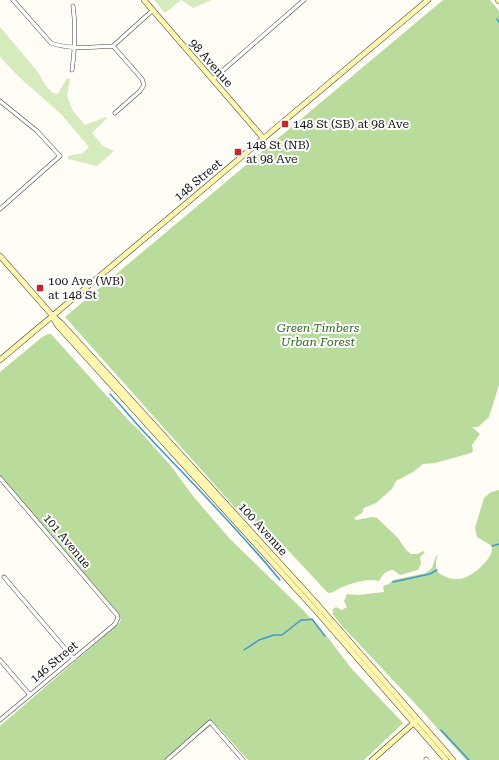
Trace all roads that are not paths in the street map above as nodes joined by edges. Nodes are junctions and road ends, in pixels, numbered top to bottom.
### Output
1 (13, 0) edge
2 (144, 0) edge
3 (304, 0) edge
4 (428, 0) edge
5 (73, 6) dead end
6 (153, 10) junction
7 (113, 46) junction
8 (75, 48) junction
9 (72, 70) dead end
10 (212, 79) junction
11 (0, 101) edge
12 (115, 113) dead end
13 (264, 139) junction
14 (0, 209) edge
15 (0, 256) edge
16 (52, 315) junction
17 (0, 360) edge
18 (0, 478) edge
19 (4, 577) dead end
20 (118, 618) joint
21 (74, 659) junction
22 (0, 660) edge
23 (30, 695) junction
24 (0, 720) edge
25 (416, 721) junction
26 (167, 760) edge
27 (244, 760) edge
28 (372, 760) edge
29 (446, 760) edge
30 (453, 760) edge

1 - 8 street
2 - 6 main road, 98 Avenue
3 - 10 street
4 - 13 main road, 148 Street
5 - 8 street
6 - 7 street
6 - 10 main road, 98 Avenue
7 - 8 street
7 - 12 street
8 - 9 street
10 - 13 main road, 98 Avenue
11 - 14 street
13 - 16 main road, 148 Street
15 - 16 main road, 100 Avenue
16 - 17 main road, 148 Street
16 - 25 main road, 100 Avenue
18 - 20 street, 101 Avenue
19 - 21 street
20 - 21 street, 146 Street
21 - 23 street, 146 Street
22 - 23 street
23 - 24 street, 146 Street
25 - 28 main road
25 - 29 main road, 100 Avenue
25 - 30 main road, 100 Avenue
26 - 27 street

